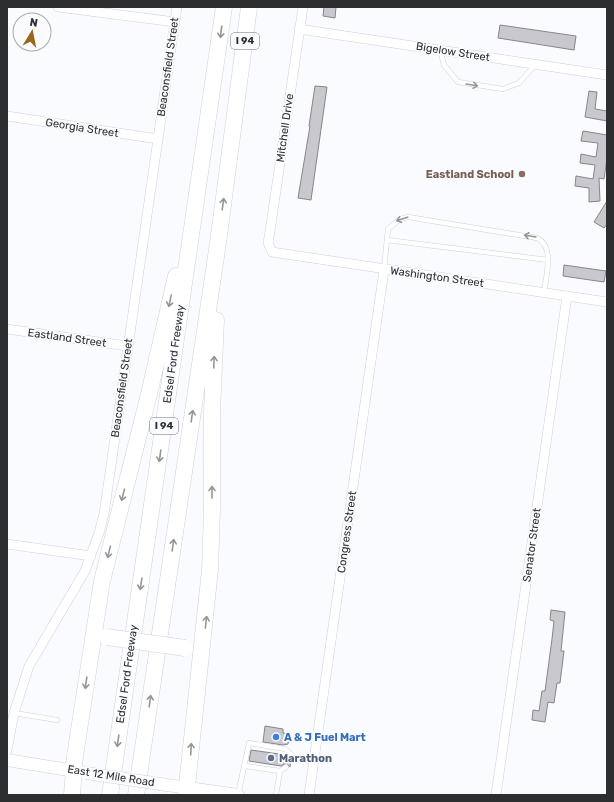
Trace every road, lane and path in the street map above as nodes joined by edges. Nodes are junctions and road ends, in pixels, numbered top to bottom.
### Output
1 (58, 7) edge
2 (177, 7) edge
3 (224, 7) edge
4 (249, 7) edge
5 (303, 7) edge
6 (175, 22) junction
7 (299, 29) junction
8 (440, 50) junction
9 (218, 57) junction
10 (536, 64) junction
11 (607, 74) edge
12 (7, 116) edge
13 (158, 139) junction
14 (387, 240) junction
15 (218, 243) junction
16 (270, 248) joint
17 (548, 260) junction
18 (384, 270) junction
19 (544, 292) junction
20 (567, 296) junction
21 (607, 302) edge
22 (7, 329) edge
23 (127, 346) junction
24 (7, 544) edge
25 (91, 556) junction
26 (92, 644) junction
27 (201, 661) junction
28 (14, 713) junction
29 (57, 720) dead end
30 (7, 750) edge
31 (295, 758) junction
32 (7, 760) edge
33 (314, 762) junction
34 (291, 763) dead end
35 (245, 766) junction
36 (286, 767) dead end
37 (280, 771) junction
38 (80, 772) junction
39 (187, 792) edge
40 (72, 795) edge
41 (110, 795) edge
42 (136, 795) edge
43 (238, 795) edge
44 (276, 795) edge
45 (309, 795) edge
46 (496, 795) edge

1 - 6 street
2 - 6 street, Beaconsfield Street
3 -> 9 highway, Edsel Ford Freeway / I 94
15 -> 4 highway, I 94
5 - 7 street, Mitchell Drive
6 - 13 street, Beaconsfield Street
7 - 8 street, Bigelow Street
7 - 16 street, Mitchell Drive
8 - 10 street, Bigelow Street
8 -> 10 lane
9 -> 26 highway
9 -> 41 highway, Edsel Ford Freeway / I 94
10 - 11 street, Bigelow Street
12 - 13 street, Georgia Street
13 - 23 street, Beaconsfield Street
14 - 17 lane
17 -> 14 lane
14 - 18 lane
27 -> 15 highway
42 -> 15 highway, I 94
16 - 18 street, Washington Street
17 - 19 lane
18 - 19 street, Washington Street
18 - 33 street, Congress Street
19 - 20 street, Washington Street
20 - 21 street, Washington Street
20 - 46 street, Senator Street
22 - 23 street, Eastland Street
23 - 25 street, Beaconsfield Street
24 - 25 street
25 - 28 street, Beaconsfield Street
26 - 27 highway, bridge
26 -> 38 highway
39 -> 27 highway
28 - 29 lane
28 - 30 street, Beaconsfield Street
31 - 33 lane
31 - 34 lane
31 - 35 lane
32 - 38 main road, East 12 Mile Road
33 - 45 street, Congress Street
35 - 37 lane
35 - 43 lane
36 - 37 lane
37 - 44 lane
38 - 39 main road, East 12 Mile Road, bridge
38 - 40 highway
39 - 43 main road, East 12 Mile Road

